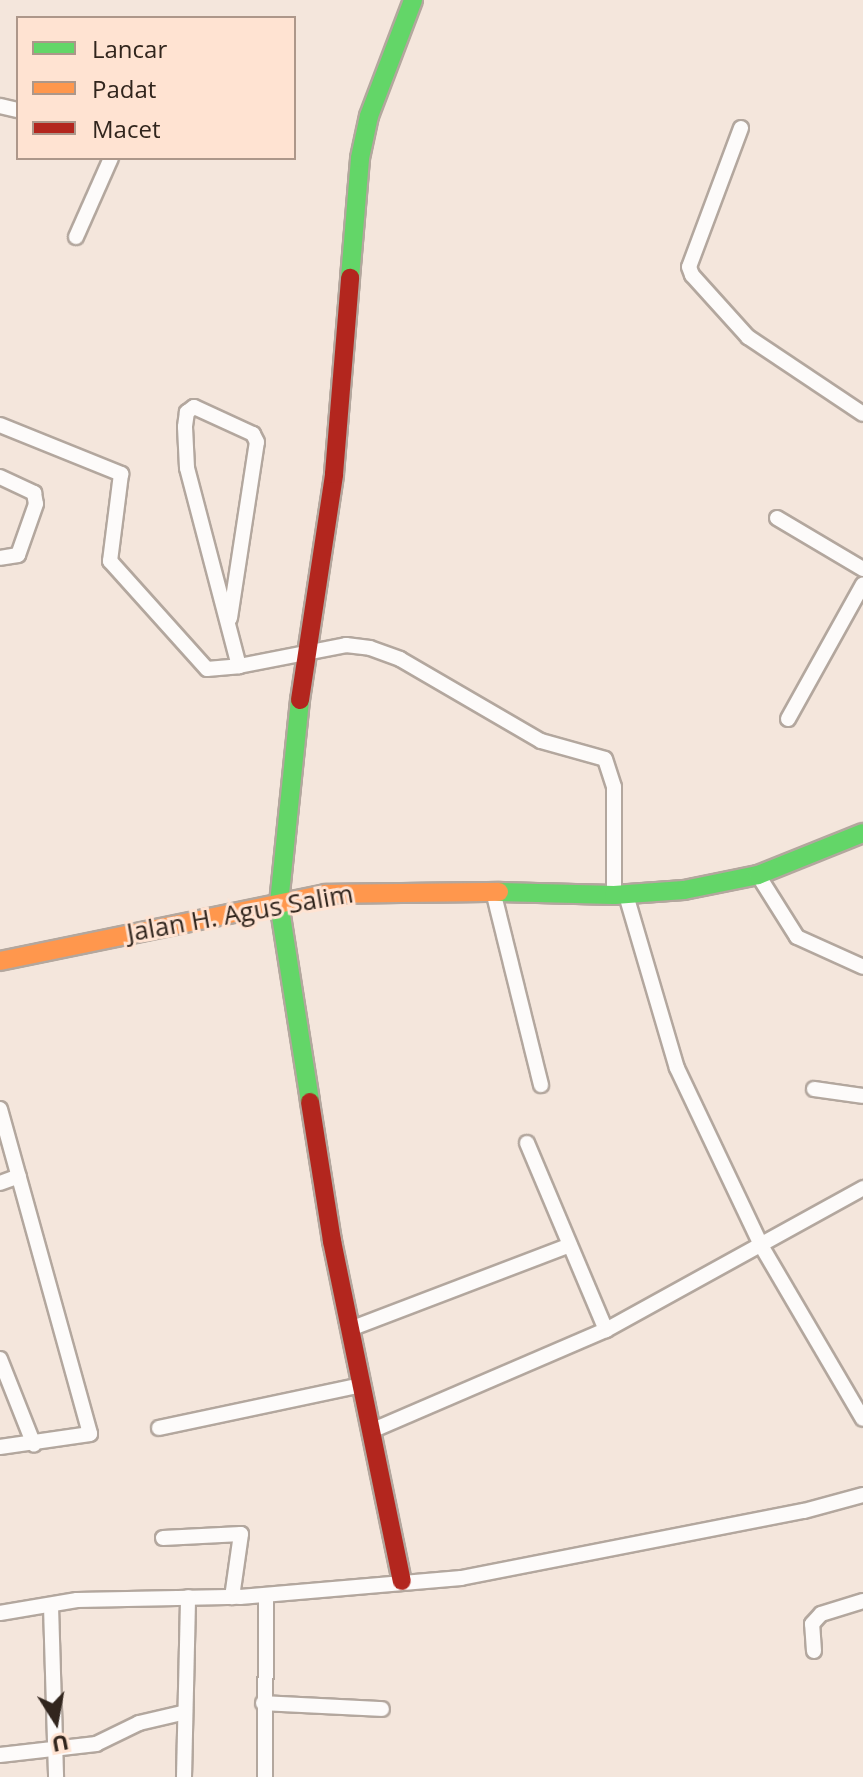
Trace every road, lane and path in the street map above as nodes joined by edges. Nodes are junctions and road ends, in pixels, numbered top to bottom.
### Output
1 (413, 0) edge
2 (741, 128) dead end
3 (110, 160) edge
4 (76, 237) dead end
5 (863, 414) edge
6 (0, 425) edge
7 (0, 477) edge
8 (777, 518) dead end
9 (0, 558) edge
10 (863, 569) edge
11 (863, 584) edge
12 (230, 618) junction
13 (305, 652) junction
14 (239, 666) junction
15 (788, 719) dead end
16 (863, 833) edge
17 (758, 875) junction
18 (493, 891) junction
19 (620, 895) junction
20 (279, 903) junction
21 (0, 961) edge
22 (863, 967) edge
23 (541, 1085) dead end
24 (814, 1089) dead end
25 (863, 1096) edge
26 (0, 1109) edge
27 (527, 1143) dead end
28 (19, 1176) junction
29 (0, 1183) edge
30 (863, 1188) edge
31 (570, 1245) junction
32 (762, 1247) junction
33 (350, 1329) junction
34 (606, 1330) junction
35 (0, 1359) edge
36 (362, 1385) junction
37 (863, 1419) edge
38 (159, 1428) dead end
39 (371, 1431) junction
40 (34, 1445) junction
41 (0, 1447) edge
42 (863, 1495) edge
43 (163, 1538) dead end
44 (402, 1581) junction
45 (266, 1595) junction
46 (188, 1597) junction
47 (232, 1597) junction
48 (863, 1601) edge
49 (51, 1606) junction
50 (0, 1613) edge
51 (814, 1651) dead end
52 (263, 1703) junction
53 (382, 1709) dead end
54 (182, 1713) junction
55 (53, 1747) junction
56 (0, 1755) edge
57 (56, 1777) edge
58 (184, 1777) edge
59 (265, 1777) edge

1 - 13 street
2 - 5 street
3 - 4 street
6 - 14 street
7 - 9 street
8 - 10 street
11 - 15 street
12 - 12 street
12 - 14 street
13 - 14 street
13 - 19 street
13 - 20 street
16 - 17 street, Jalan H. Agus Salim
17 - 19 street, Jalan H. Agus Salim
17 - 22 street
18 - 19 street, Jalan H. Agus Salim
18 - 20 street, Jalan H. Agus Salim
18 - 23 street
19 - 32 street
20 - 21 street, Jalan H. Agus Salim
20 - 33 street
24 - 25 street
26 - 28 street
27 - 31 street
28 - 29 street
28 - 40 street
30 - 32 street
31 - 33 street
31 - 34 street
32 - 34 street
32 - 37 street
33 - 36 street
34 - 39 street
35 - 40 street
36 - 38 street
36 - 39 street
39 - 44 street
40 - 41 street
42 - 44 street
43 - 47 street
44 - 45 street
45 - 47 street
45 - 52 street
46 - 47 street
46 - 49 street
46 - 54 street
48 - 51 street
49 - 50 street
49 - 55 street
52 - 53 street
52 - 59 street
54 - 55 street
54 - 58 street
55 - 56 street
55 - 57 street

